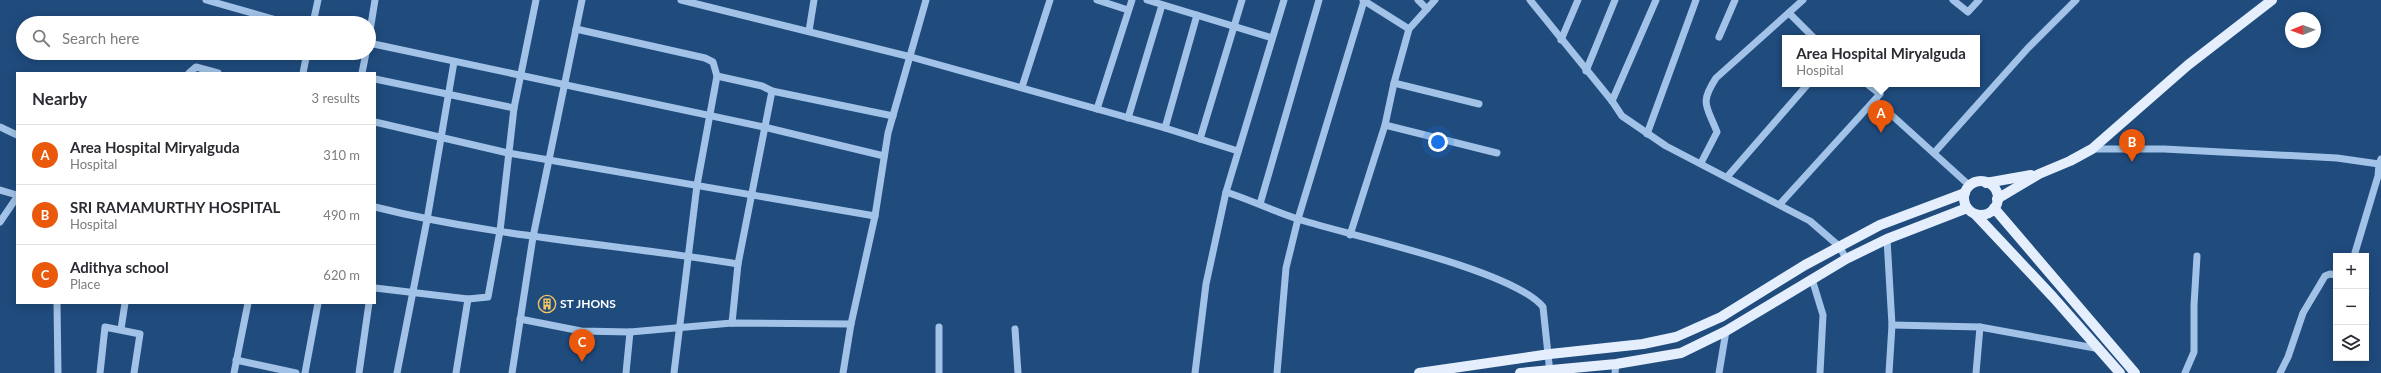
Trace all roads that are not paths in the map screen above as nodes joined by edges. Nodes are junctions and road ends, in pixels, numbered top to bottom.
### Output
1 (206, 0) edge
2 (318, 0) edge
3 (375, 0) edge
4 (536, 0) edge
5 (582, 0) edge
6 (681, 0) edge
7 (814, 0) edge
8 (926, 0) edge
9 (1050, 0) edge
10 (1097, 0) edge
11 (1132, 0) edge
12 (1147, 0) edge
13 (1242, 0) edge
14 (1284, 0) edge
15 (1319, 0) edge
16 (1364, 0) edge
17 (1418, 0) edge
18 (1434, 0) edge
19 (1578, 0) edge
20 (1615, 0) edge
21 (1656, 0) edge
22 (1696, 0) edge
23 (1735, 0) edge
24 (1802, 0) edge
25 (1953, 0) edge
26 (1978, 0) edge
27 (2076, 0) edge
28 (2272, 0) edge
29 (1532, 1) edge
30 (1162, 5) junction
31 (1427, 9) junction
32 (1128, 10) junction
33 (1790, 13) junction
34 (1197, 15) junction
35 (262, 16) edge
36 (315, 16) edge
37 (372, 16) edge
38 (1234, 27) junction
39 (576, 29) junction
40 (1409, 29) junction
41 (809, 31) junction
42 (1811, 35) edge
43 (1719, 37) dead end
44 (1272, 38) junction
45 (1561, 40) junction
46 (376, 45) edge
47 (911, 57) junction
48 (306, 60) edge
49 (365, 60) edge
50 (454, 62) junction
51 (1586, 71) junction
52 (190, 72) edge
53 (214, 72) edge
54 (303, 72) edge
55 (362, 72) edge
56 (522, 76) junction
57 (717, 76) junction
58 (376, 80) edge
59 (1394, 83) junction
60 (565, 86) junction
61 (1022, 87) junction
62 (1805, 87) edge
63 (1871, 87) edge
64 (772, 91) junction
65 (448, 94) junction
66 (1875, 100) junction
67 (1612, 101) junction
68 (1479, 104) dead end
69 (514, 108) junction
70 (1097, 109) junction
71 (709, 116) junction
72 (893, 116) junction
73 (1128, 118) junction
74 (376, 122) edge
75 (1386, 126) junction
76 (0, 127) edge
77 (764, 127) junction
78 (1165, 128) junction
79 (1647, 134) junction
80 (16, 135) edge
81 (440, 138) junction
82 (1200, 139) junction
83 (2092, 149) junction
84 (1238, 151) junction
85 (508, 153) junction
86 (1498, 153) dead end
87 (1934, 153) junction
88 (884, 156) junction
89 (548, 160) junction
90 (1701, 163) junction
91 (2380, 163) edge
92 (2039, 174) junction
93 (1727, 177) junction
94 (1986, 183) junction
95 (697, 185) junction
96 (0, 190) edge
97 (1967, 190) junction
98 (1226, 192) junction
99 (753, 194) junction
100 (16, 196) edge
101 (16, 198) edge
102 (1260, 204) junction
103 (1780, 204) junction
104 (1996, 204) junction
105 (376, 207) edge
106 (1971, 211) junction
107 (875, 216) junction
108 (1298, 219) junction
109 (427, 220) junction
110 (0, 222) edge
111 (500, 231) junction
112 (1350, 235) junction
113 (533, 237) junction
114 (1887, 239) junction
115 (1840, 247) junction
116 (2355, 253) edge
117 (689, 256) junction
118 (2197, 256) dead end
119 (1846, 259) junction
120 (738, 264) junction
121 (2333, 274) edge
122 (1812, 279) junction
123 (376, 288) edge
124 (414, 291) junction
125 (468, 299) junction
126 (57, 304) edge
127 (125, 304) edge
128 (248, 304) edge
129 (318, 304) edge
130 (369, 304) edge
131 (520, 319) junction
132 (732, 323) junction
133 (851, 324) junction
134 (1892, 325) junction
135 (939, 327) dead end
136 (1980, 327) junction
137 (680, 328) junction
138 (121, 329) junction
139 (1015, 329) dead end
140 (1726, 331) junction
141 (630, 332) junction
142 (2100, 349) junction
143 (1550, 354) junction
144 (236, 360) junction
145 (1616, 368) edge
146 (1551, 371) edge
147 (58, 373) edge
148 (100, 373) edge
149 (134, 373) edge
150 (234, 373) edge
151 (296, 373) edge
152 (305, 373) edge
153 (359, 373) edge
154 (397, 373) edge
155 (456, 373) edge
156 (512, 373) edge
157 (626, 373) edge
158 (674, 373) edge
159 (843, 373) edge
160 (939, 373) edge
161 (1018, 373) edge
162 (1195, 373) edge
163 (1277, 373) edge
164 (1419, 373) edge
165 (1520, 373) edge
166 (1719, 373) edge
167 (1820, 373) edge
168 (1889, 373) edge
169 (1976, 373) edge
170 (2120, 373) edge
171 (2136, 373) edge
172 (2185, 373) edge
173 (2280, 373) edge

1 - 35 street
2 - 36 street
3 - 37 street
4 - 56 street
5 - 39 street
6 - 41 street
7 - 41 street
8 - 47 street
9 - 61 street
10 - 32 street
11 - 32 street
12 - 30 street
13 - 38 street
14 - 44 street
15 - 102 street
16 - 40 street
16 - 108 street
17 - 31 street
18 - 31 street
19 - 45 street
20 - 51 street
21 - 67 street
22 - 79 street
23 - 43 street
24 - 33 street
25 - 26 street
27 - 87 street
28 - 83 main road
29 - 45 street
30 - 34 street
30 - 73 street
31 - 40 street
32 - 70 street
33 - 42 street
33 - 90 street
34 - 38 street
34 - 78 street
38 - 44 street
38 - 82 street
39 - 57 street
39 - 60 street
40 - 59 street
41 - 47 street
44 - 84 street
45 - 51 street
46 - 50 street
47 - 61 street
47 - 72 street
48 - 54 street
49 - 55 street
50 - 56 street
50 - 65 street
51 - 67 street
52 - 53 street
56 - 60 street
56 - 69 street
57 - 64 street
57 - 71 street
58 - 65 street
59 - 68 street
59 - 75 street
60 - 71 street
60 - 89 street
61 - 70 street
62 - 93 street
63 - 66 street
64 - 72 street
64 - 77 street
65 - 69 street
65 - 81 street
66 - 87 street
66 - 103 street
67 - 79 street
69 - 85 street
70 - 73 street
71 - 77 street
71 - 95 street
72 - 88 street
73 - 78 street
74 - 81 street
75 - 86 street
75 - 112 street
76 - 80 street
77 - 88 street
77 - 99 street
78 - 82 street
79 - 90 street
81 - 85 street
81 - 109 street
82 - 84 street
83 - 91 street
83 - 92 main road
84 - 98 street
85 - 89 street
85 - 111 street
87 - 97 street
88 - 107 street
89 - 95 street
89 - 113 street
90 - 93 street
91 - 116 street
92 - 94 main road
92 - 104 main road
93 - 103 street
94 - 97 main road
94 - 104 main road
95 - 99 street
95 - 117 street
96 - 100 street
97 - 106 main road
97 - 115 main road
98 - 102 street
98 - 162 street
99 - 107 street
99 - 120 street
101 - 110 street
102 - 108 street
103 - 115 street
104 - 106 main road
104 - 171 main road
105 - 109 street
106 - 114 main road
106 - 142 main road
107 - 133 street
108 - 112 street
108 - 163 street
109 - 111 street
109 - 124 street
111 - 113 street
111 - 125 street
112 - 143 street
113 - 117 street
113 - 131 street
114 - 119 main road
114 - 134 street
115 - 119 street
115 - 143 main road
117 - 120 street
117 - 137 street
118 - 172 street
119 - 122 main road
120 - 132 street
121 - 173 street
122 - 140 main road
122 - 167 street
123 - 124 street
124 - 125 street
124 - 154 street
125 - 155 street
126 - 147 street
127 - 138 street
128 - 144 street
129 - 152 street
130 - 153 street
131 - 141 street
131 - 156 street
132 - 133 street
132 - 137 street
133 - 159 street
134 - 136 street
134 - 168 street
135 - 160 street
136 - 142 street
136 - 169 street
137 - 141 street
137 - 158 street
138 - 148 street
138 - 149 street
139 - 161 street
140 - 145 main road
140 - 166 street
141 - 157 street
142 - 170 main road
143 - 146 street
143 - 164 main road
144 - 150 street
144 - 151 street
145 - 146 main road
146 - 165 main road

